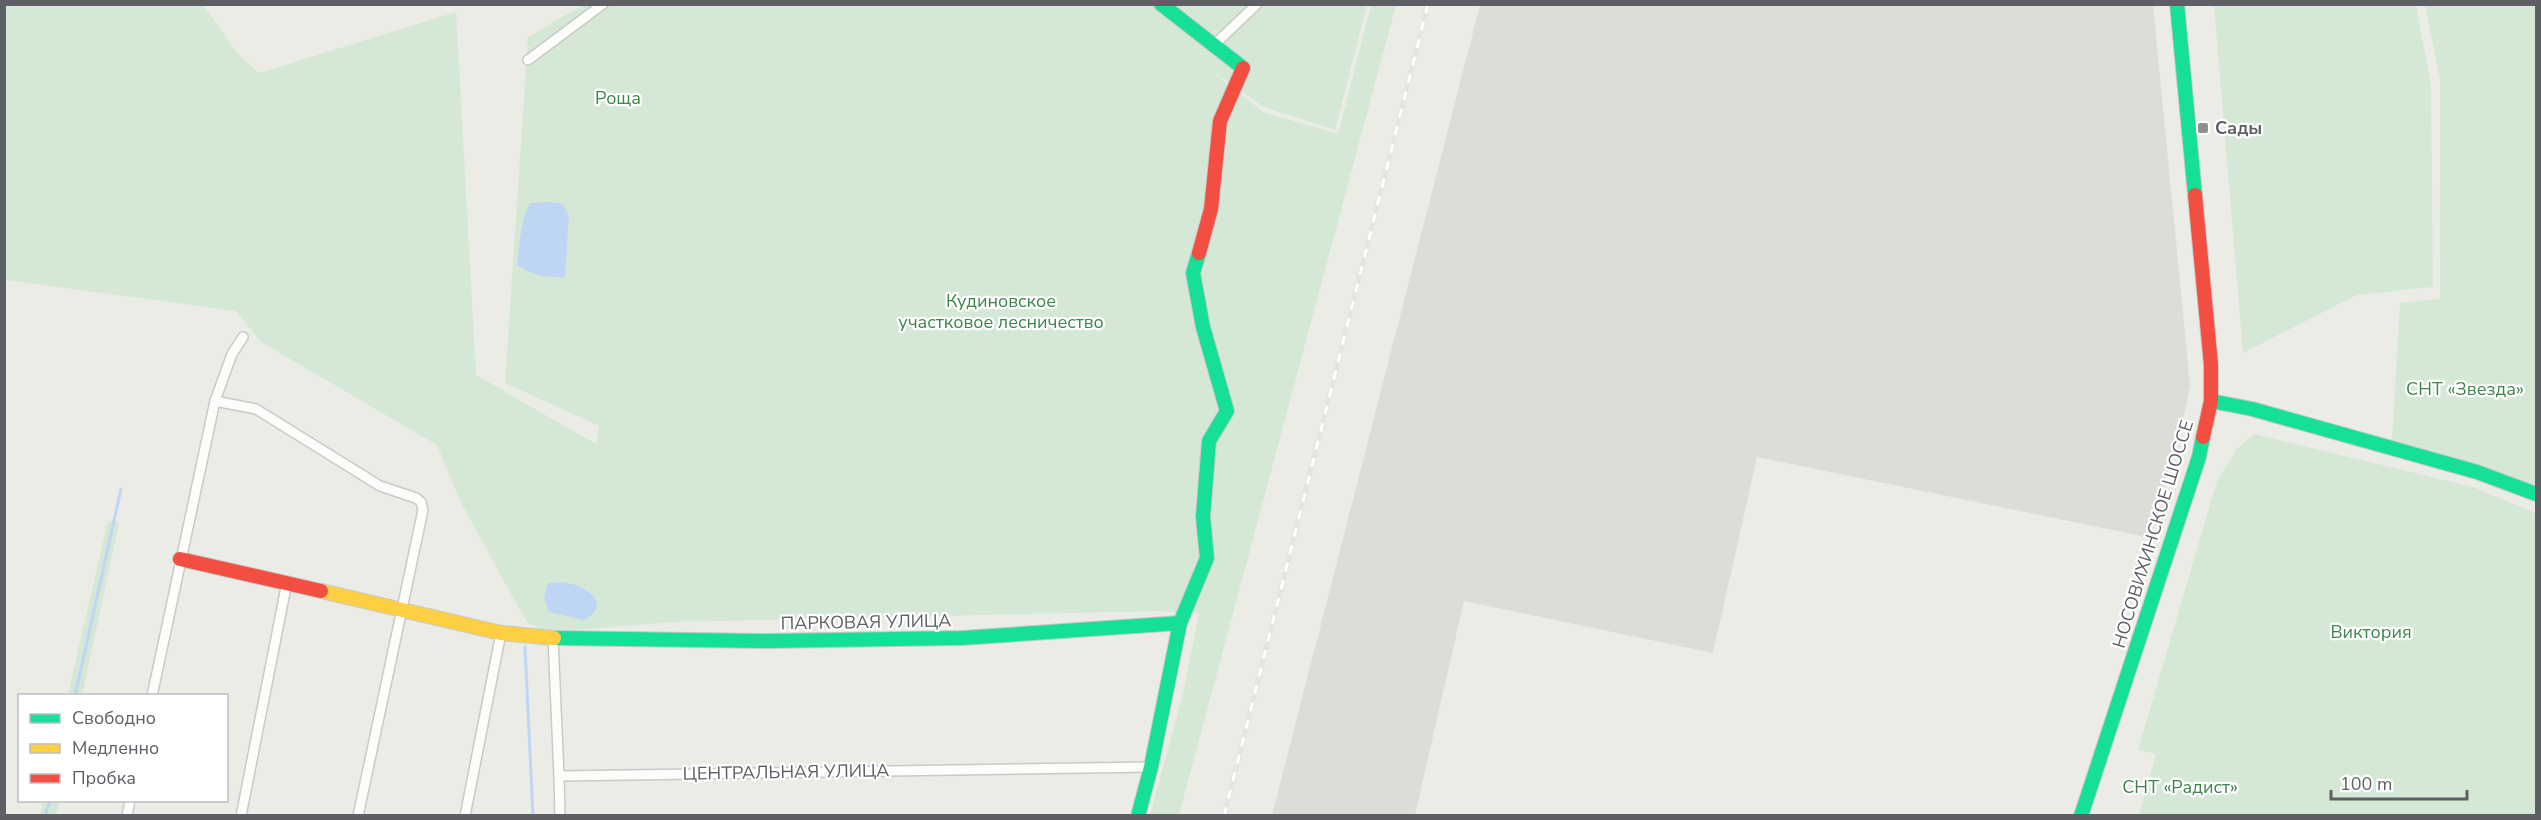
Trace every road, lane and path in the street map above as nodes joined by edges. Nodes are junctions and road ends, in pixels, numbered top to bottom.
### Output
1 (603, 4) edge
2 (1161, 4) edge
3 (1257, 4) edge
4 (2177, 4) edge
5 (1213, 46) junction
6 (528, 60) dead end
7 (243, 337) dead end
8 (215, 401) junction
9 (2211, 401) junction
10 (2536, 495) edge
11 (180, 559) junction
12 (287, 582) junction
13 (402, 608) junction
14 (1180, 623) junction
15 (501, 633) junction
16 (553, 638) junction
17 (152, 694) edge
18 (1151, 767) junction
19 (559, 776) junction
20 (241, 816) edge
21 (358, 816) edge
22 (465, 816) edge
23 (560, 816) edge
24 (1138, 816) edge
25 (2081, 816) edge

1 - 6 street
2 - 5 street
3 - 5 street
4 - 9 street, НОСОВИХИНСКОЕ ШОССЕ
5 - 14 street
7 - 8 street
8 - 11 street
8 - 13 street
9 - 10 street
9 - 25 street, НОСОВИХИНСКОЕ ШОССЕ
11 - 12 street, ПАРКОВАЯ УЛИЦА
11 - 17 street
12 - 13 street, ПАРКОВАЯ УЛИЦА
12 - 20 street
13 - 15 street, ПАРКОВАЯ УЛИЦА
13 - 21 street
14 - 16 street, ПАРКОВАЯ УЛИЦА
14 - 18 street
15 - 16 street, ПАРКОВАЯ УЛИЦА
15 - 22 street
16 - 19 street
18 - 19 street, ЦЕНТРАЛЬНАЯ УЛИЦА
18 - 24 street
19 - 23 street

